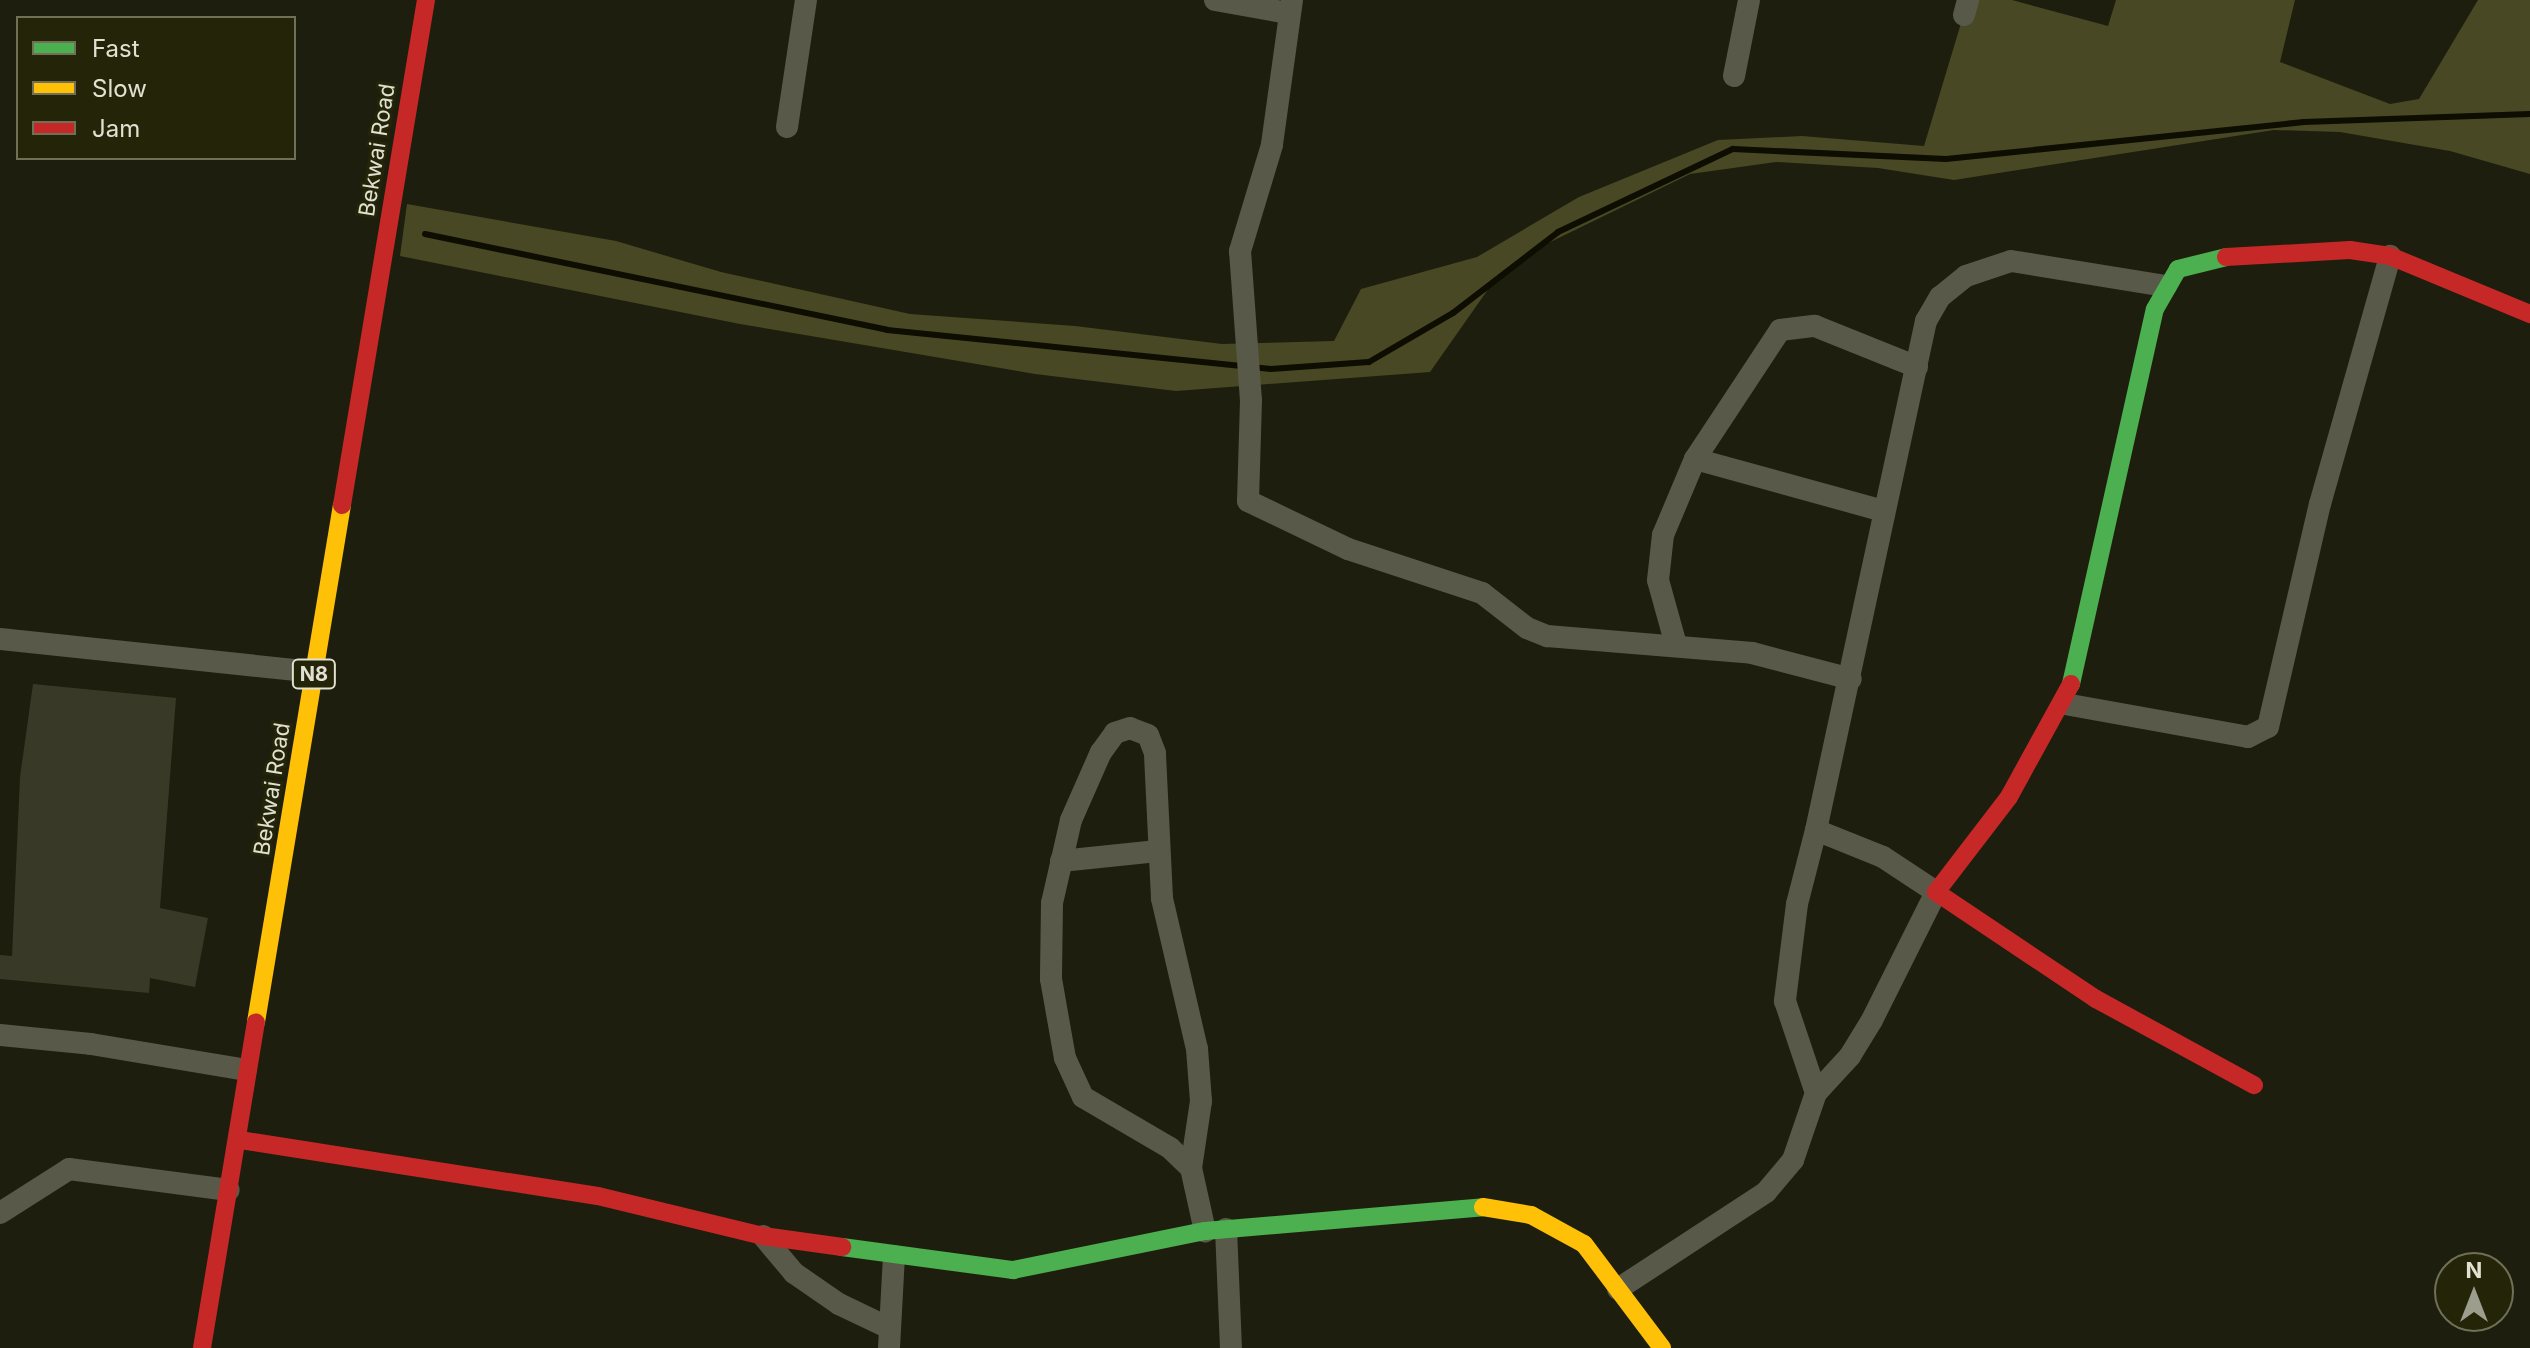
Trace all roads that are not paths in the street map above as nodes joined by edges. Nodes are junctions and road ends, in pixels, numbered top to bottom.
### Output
1 (426, 0) edge
2 (806, 0) edge
3 (1215, 0) edge
4 (1749, 0) edge
5 (1290, 7) edge
6 (1734, 76) dead end
7 (787, 127) dead end
8 (2390, 256) junction
9 (2166, 286) junction
10 (2530, 314) edge
11 (1917, 367) junction
12 (1695, 459) junction
13 (1884, 511) junction
14 (0, 639) edge
15 (1676, 645) junction
16 (315, 672) junction
17 (1851, 679) junction
18 (2065, 704) junction
19 (1816, 830) junction
20 (1157, 851) junction
21 (1061, 861) junction
22 (1936, 892) junction
23 (0, 1035) edge
24 (246, 1070) junction
25 (2254, 1085) dead end
26 (1816, 1093) junction
27 (240, 1140) junction
28 (1191, 1168) junction
29 (229, 1190) junction
30 (0, 1213) edge
31 (1216, 1230) junction
32 (763, 1236) junction
33 (894, 1256) junction
34 (1618, 1289) junction
35 (888, 1338) edge
36 (202, 1348) edge
37 (1231, 1348) edge
38 (1662, 1348) edge

1 - 16 main road, Bekwai Road / N8
2 - 7 street
3 - 5 street
4 - 6 street
5 - 15 street
8 - 9 main road
8 - 10 main road
8 - 18 street
9 - 11 street
9 - 18 main road
11 - 12 street
11 - 13 street
12 - 13 street
12 - 15 street
13 - 17 street
14 - 16 street
15 - 17 street
16 - 24 main road, Bekwai Road / N8
17 - 19 street
18 - 22 main road
19 - 22 street
19 - 26 street
20 - 21 street
20 - 21 street
20 - 28 street
21 - 28 street
22 - 25 main road
22 - 26 street
23 - 24 street
24 - 27 main road, Bekwai Road / N8
26 - 34 street
27 - 29 main road, Bekwai Road / N8
27 - 32 main road
28 - 31 street
29 - 30 street
29 - 36 main road, Bekwai Road / N8
31 - 33 main road
31 - 34 main road
31 - 37 street
32 - 33 main road
32 - 35 street
33 - 35 street
34 - 38 main road

